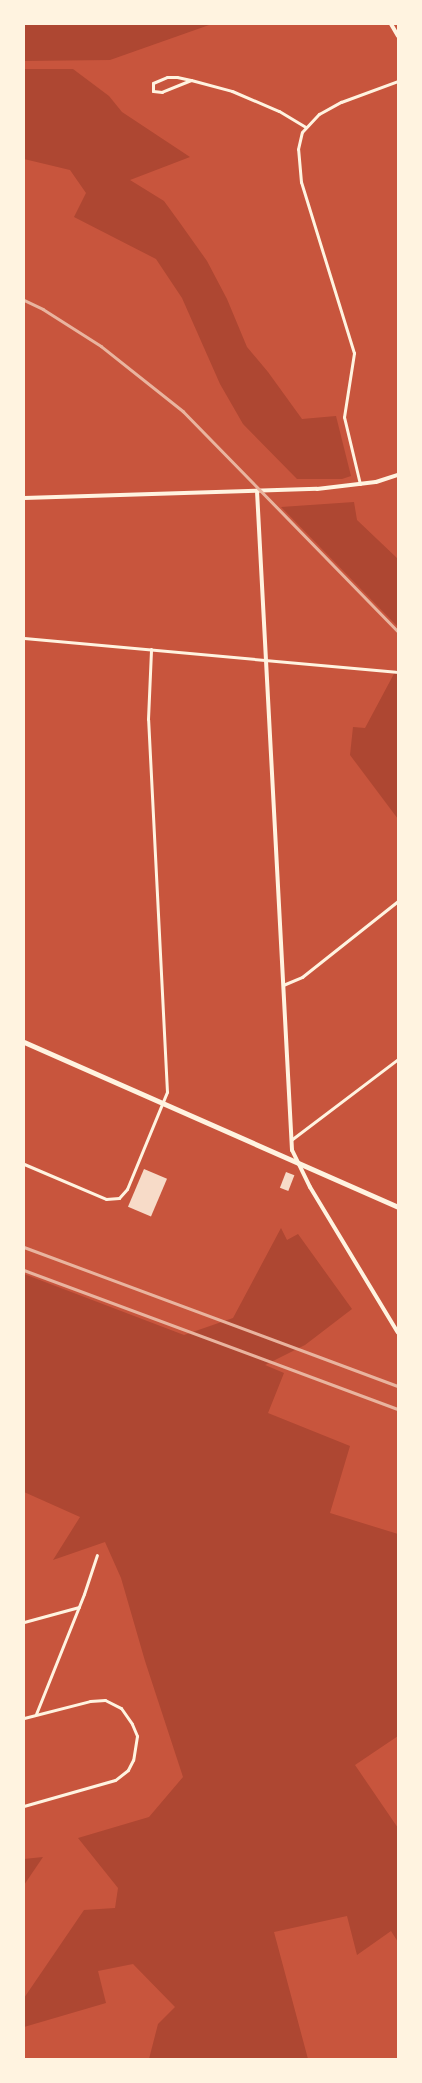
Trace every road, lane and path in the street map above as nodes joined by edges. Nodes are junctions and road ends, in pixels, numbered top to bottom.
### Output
1 (391, 24) edge
2 (398, 36) edge
3 (191, 80) junction
4 (398, 81) edge
5 (306, 127) junction
6 (398, 475) edge
7 (360, 484) junction
8 (257, 491) junction
9 (24, 498) edge
10 (24, 638) edge
11 (151, 648) junction
12 (266, 659) junction
13 (398, 672) edge
14 (398, 900) edge
15 (283, 985) junction
16 (24, 1042) edge
17 (398, 1059) edge
18 (162, 1105) junction
19 (291, 1140) junction
20 (24, 1164) edge
21 (298, 1164) junction
22 (398, 1207) edge
23 (398, 1333) edge
24 (97, 1555) dead end
25 (79, 1606) junction
26 (24, 1622) edge
27 (36, 1715) junction
28 (24, 1718) edge
29 (24, 1806) edge

1 - 2 street
3 - 3 street
3 - 5 street
4 - 5 street
5 - 7 street
6 - 7 street
7 - 8 street
8 - 9 street
8 - 12 street
10 - 11 street
11 - 12 street
11 - 18 street
12 - 13 street
12 - 15 street
14 - 15 street
15 - 19 street
16 - 18 main road
17 - 19 street
18 - 20 street
18 - 21 main road
19 - 21 street
21 - 22 main road
21 - 23 street
24 - 25 street
25 - 26 street
25 - 27 street
27 - 28 street
27 - 29 street

